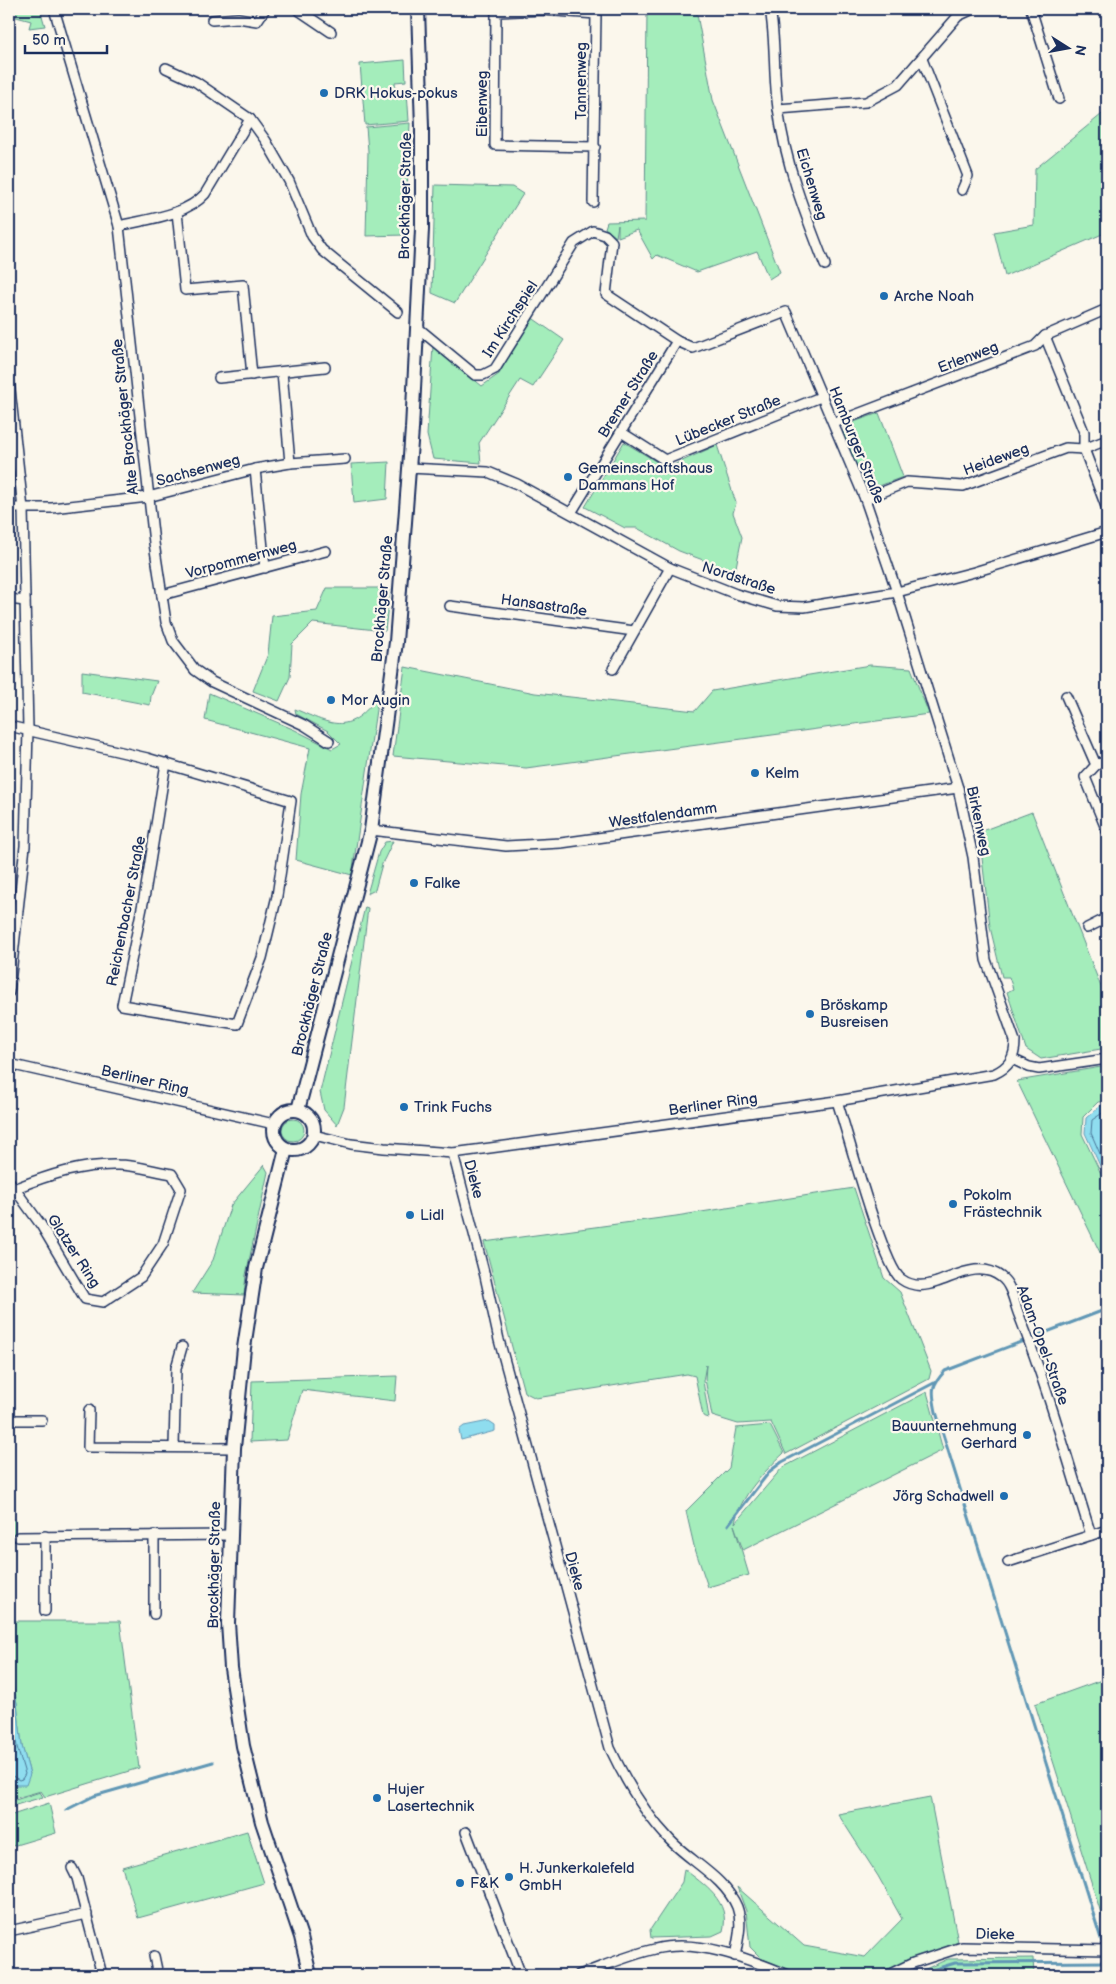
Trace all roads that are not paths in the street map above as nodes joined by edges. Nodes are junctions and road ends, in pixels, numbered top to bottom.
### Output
1 (54, 9) edge
2 (265, 9) edge
3 (296, 9) edge
4 (411, 9) edge
5 (418, 9) edge
6 (770, 9) edge
7 (973, 9) edge
8 (1031, 9) edge
9 (543, 10) edge
10 (212, 20) dead end
11 (331, 32) dead end
12 (922, 59) junction
13 (166, 68) dead end
14 (420, 80) junction
15 (1059, 99) dead end
16 (778, 109) junction
17 (250, 119) junction
18 (595, 147) junction
19 (962, 190) dead end
20 (593, 202) dead end
21 (177, 212) junction
22 (119, 226) junction
23 (612, 242) joint
24 (825, 265) dead end
25 (1107, 309) edge
26 (398, 312) dead end
27 (786, 312) joint
28 (418, 328) junction
29 (1045, 336) junction
30 (678, 341) junction
31 (325, 367) dead end
32 (282, 372) junction
33 (252, 375) junction
34 (219, 378) dead end
35 (9, 380) edge
36 (823, 396) junction
37 (834, 423) junction
38 (621, 432) junction
39 (604, 440) dead end
40 (1107, 440) edge
41 (613, 445) junction
42 (1084, 449) junction
43 (345, 459) dead end
44 (290, 463) junction
45 (409, 468) junction
46 (255, 469) junction
47 (148, 497) junction
48 (865, 499) junction
49 (9, 508) edge
50 (23, 509) junction
51 (1107, 509) edge
52 (571, 513) junction
53 (1107, 532) edge
54 (326, 551) dead end
55 (265, 568) junction
56 (670, 568) junction
57 (897, 592) junction
58 (162, 595) junction
59 (9, 599) edge
60 (25, 601) junction
61 (450, 606) dead end
62 (634, 631) junction
63 (613, 669) dead end
64 (1066, 696) dead end
65 (9, 726) edge
66 (28, 730) junction
67 (329, 741) dead end
68 (1107, 761) edge
69 (166, 763) junction
70 (1096, 765) junction
71 (958, 788) junction
72 (371, 830) junction
73 (1107, 831) edge
74 (1107, 918) edge
75 (1086, 928) dead end
76 (9, 992) edge
77 (1012, 1059) junction
78 (1107, 1059) edge
79 (9, 1064) edge
80 (837, 1101) junction
81 (298, 1110) junction
82 (274, 1124) junction
83 (314, 1135) junction
84 (286, 1149) junction
85 (453, 1152) junction
86 (12, 1184) edge
87 (182, 1347) dead end
88 (89, 1410) dead end
89 (9, 1420) edge
90 (42, 1420) dead end
91 (174, 1447) junction
92 (234, 1448) junction
93 (1107, 1530) edge
94 (154, 1535) junction
95 (230, 1535) junction
96 (1090, 1535) junction
97 (45, 1536) junction
98 (18, 1537) dead end
99 (1008, 1562) dead end
100 (45, 1611) dead end
101 (154, 1614) dead end
102 (466, 1832) dead end
103 (72, 1868) dead end
104 (87, 1914) junction
105 (9, 1931) edge
106 (1107, 1950) edge
107 (154, 1956) dead end
108 (735, 1956) junction
109 (102, 1975) edge
110 (158, 1975) edge
111 (310, 1975) edge
112 (521, 1975) edge
113 (579, 1975) edge
114 (788, 1975) edge
115 (888, 1975) edge

1 - 22 street, Alte Brockhäger Straße
2 - 10 street
3 - 11 street
4 - 14 street, Brockhäger Straße
5 - 14 street, Brockhäger Straße
6 - 16 street, Eichenweg
7 - 12 street
8 - 15 street
9 - 18 street, Tannenweg
9 - 18 street, Eibenweg
12 - 16 street
12 - 19 street
13 - 17 street
14 - 28 street, Brockhäger Straße
16 - 24 street, Eichenweg
17 - 21 street
17 - 26 street
18 - 20 street, Tannenweg
21 - 22 street
21 - 33 street
22 - 47 street, Alte Brockhäger Straße
23 - 28 street, Im Kirchspiel
23 - 30 street, Bremer Straße
25 - 29 street, Erlenweg
27 - 30 street, Bremer Straße
27 - 36 street, Hamburger Straße
28 - 45 street, Brockhäger Straße
29 - 37 street, Erlenweg
29 - 42 street
30 - 38 street, Bremer Straße
31 - 32 street
32 - 33 street
32 - 44 street
33 - 34 street
35 - 50 street
36 - 37 street, Hamburger Straße
36 - 38 street, Lübecker Straße
37 - 48 street, Hamburger Straße
38 - 41 street, Bremer Straße
39 - 41 street
40 - 42 street, Heideweg
41 - 52 street, Bremer Straße
42 - 48 street, Heideweg
42 - 51 street
43 - 44 street, Sachsenweg
44 - 46 street, Sachsenweg
45 - 52 street, Nordstraße
45 - 72 street, Brockhäger Straße
46 - 47 street, Sachsenweg
46 - 55 street, Sachsenweg
47 - 50 street, Sachsenweg
47 - 58 street, Alte Brockhäger Straße
48 - 57 street, Hamburger Straße
49 - 50 street, Sachsenweg
50 - 60 street
52 - 56 street, Nordstraße
53 - 57 street, Nordstraße
54 - 55 street, Vorpommernweg
55 - 58 street, Vorpommernweg
56 - 57 street, Nordstraße
56 - 62 street
57 - 71 street, Birkenweg
58 - 67 street, Alte Brockhäger Straße
59 - 60 street
60 - 66 street
61 - 62 street, Hansastraße
62 - 63 street
64 - 70 street
65 - 66 street, Reichenbacher Straße
66 - 69 street, Reichenbacher Straße
66 - 76 street
68 - 70 street
69 - 69 street, Reichenbacher Straße
70 - 73 street
71 - 72 street, Westfalendamm
71 - 77 street, Birkenweg
72 - 81 street, Brockhäger Straße
74 - 75 street
77 - 78 street
77 - 80 street, Berliner Ring
79 - 82 street, Berliner Ring
80 - 85 street, Berliner Ring
80 - 96 street, Adam-Opel-Straße
81 - 82 street
81 - 83 street
82 - 84 street
83 - 84 street
83 - 85 street, Berliner Ring
84 - 92 street, Brockhäger Straße
85 - 108 street, Dieke
86 - 86 street, Glatzer Ring
87 - 91 street
88 - 91 street
89 - 90 street
91 - 92 street
92 - 95 street, Brockhäger Straße
93 - 96 street
94 - 95 street
94 - 97 street
94 - 101 street
95 - 111 street, Brockhäger Straße
96 - 99 street
97 - 98 street
97 - 100 street
102 - 112 street
103 - 104 street
104 - 105 street
104 - 109 street
106 - 115 street, Dieke
107 - 110 street
108 - 113 street
108 - 114 street

